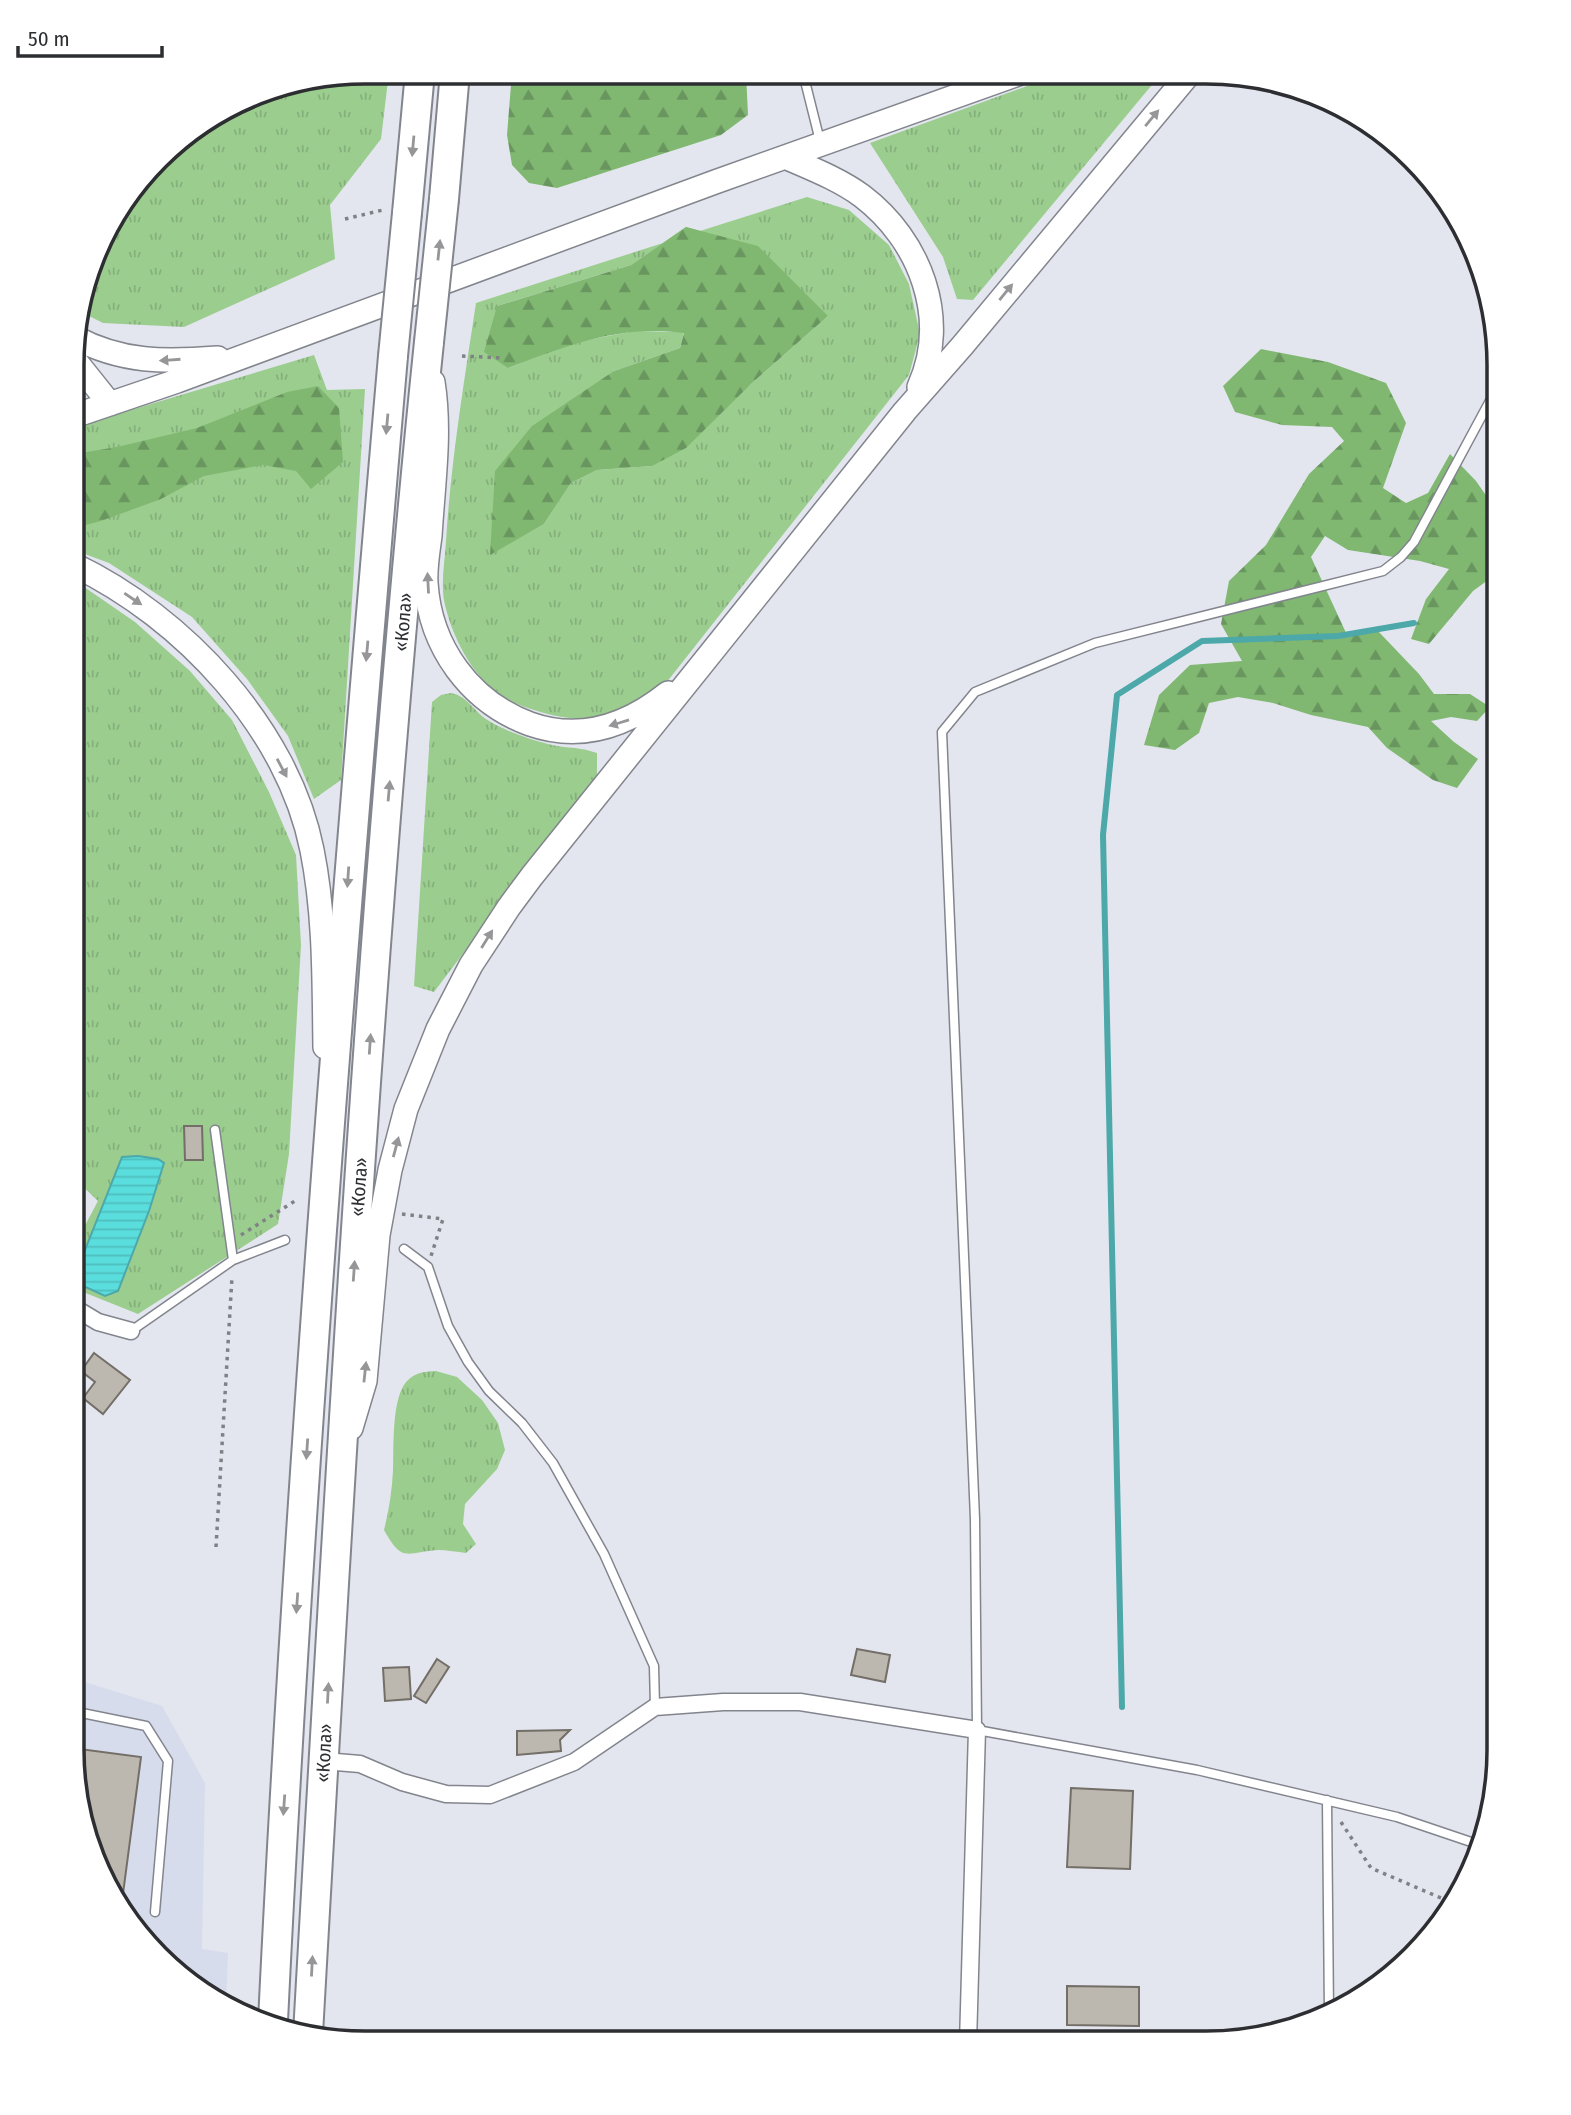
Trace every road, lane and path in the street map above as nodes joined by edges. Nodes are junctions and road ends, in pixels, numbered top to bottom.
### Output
1 (419, 84) edge
2 (454, 84) edge
3 (806, 84) edge
4 (990, 84) edge
5 (1181, 84) edge
6 (821, 144) junction
7 (785, 157) junction
8 (400, 211) junction
9 (345, 219) dead end
10 (85, 342) edge
11 (429, 342) junction
12 (462, 356) dead end
13 (238, 357) junction
14 (503, 358) dead end
15 (84, 372) edge
16 (110, 404) junction
17 (1487, 406) edge
18 (905, 411) junction
19 (84, 413) edge
20 (84, 571) edge
21 (695, 671) junction
22 (215, 1130) dead end
23 (326, 1161) junction
24 (299, 1199) dead end
25 (411, 1215) dead end
26 (285, 1240) dead end
27 (230, 1241) junction
28 (404, 1250) dead end
29 (233, 1259) junction
30 (428, 1267) junction
31 (84, 1314) edge
32 (131, 1331) joint
33 (341, 1461) junction
34 (216, 1547) dead end
35 (655, 1707) junction
36 (84, 1713) edge
37 (977, 1730) junction
38 (324, 1761) junction
39 (1327, 1800) junction
40 (1472, 1842) edge
41 (1444, 1899) edge
42 (155, 1912) dead end
43 (1329, 2003) edge
44 (274, 2016) edge
45 (308, 2026) edge
46 (968, 2031) edge

1 -> 8 highway
11 -> 2 highway, «Кола», bridge
3 - 6 lane
4 - 6 main road
18 -> 5 main road
6 - 7 main road
7 - 13 main road
7 - 18 main road
8 - 9 path
8 -> 23 highway, «Кола», bridge
13 -> 10 main road
21 -> 11 main road
33 -> 11 highway, «Кола»
12 - 14 path
13 - 16 main road
15 - 16 main road
16 - 19 main road
17 - 37 lane
18 - 21 main road
20 -> 23 main road
33 -> 21 main road
22 - 27 lane
23 -> 44 highway, «Кола»
24 - 27 path
25 - 30 path
26 - 29 lane
27 - 29 lane
28 - 30 lane
29 - 32 lane
29 - 34 path
30 - 35 lane
31 - 32 street
38 -> 33 highway, «Кола»
35 - 37 street
35 - 38 street
36 - 42 lane
37 - 39 lane
37 - 46 street
45 -> 38 highway, «Кола»
39 - 40 lane
39 - 41 path
39 - 43 lane

